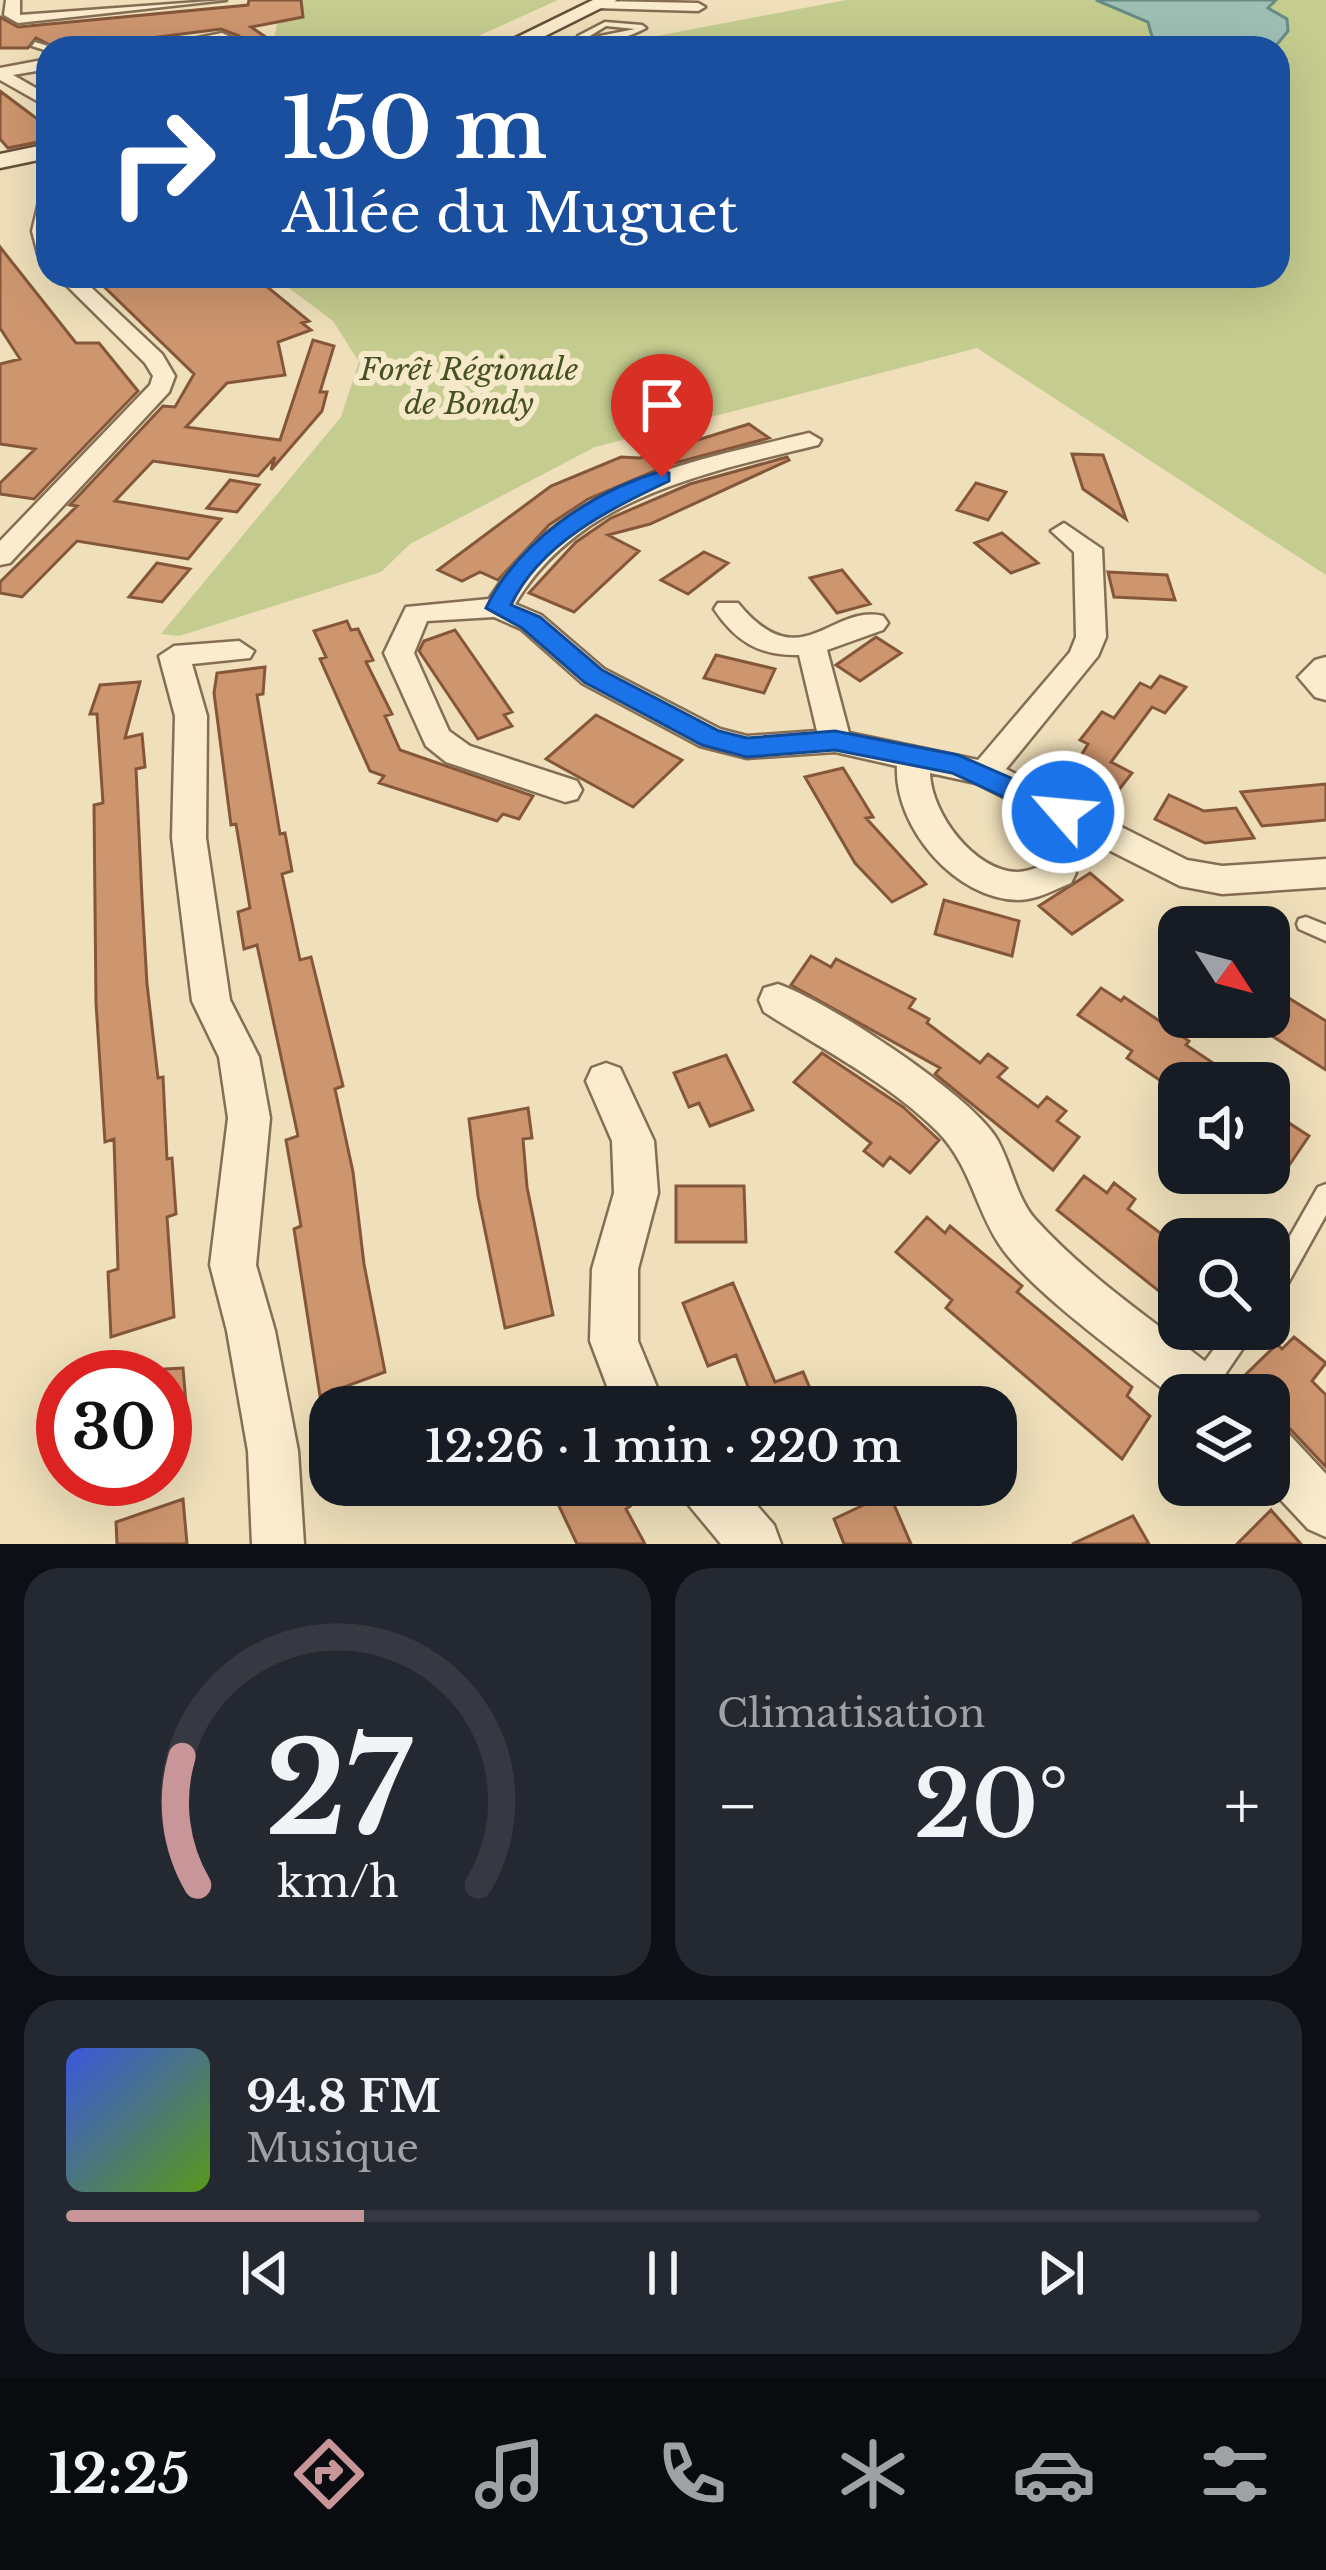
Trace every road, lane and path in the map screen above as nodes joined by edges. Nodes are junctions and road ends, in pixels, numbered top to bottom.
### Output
1 (218, 0) edge
2 (604, 2) edge
3 (100, 6) edge
4 (698, 7) dead end
5 (10, 9) edge
6 (531, 36) edge
7 (584, 36) edge
8 (601, 36) edge
9 (36, 66) edge
10 (0, 74) edge
11 (36, 96) edge
12 (36, 154) edge
13 (0, 161) edge
14 (80, 288) edge
15 (809, 440) dead end
16 (1064, 531) dead end
17 (0, 557) edge
18 (498, 608) junction
19 (728, 609) dead end
20 (873, 623) dead end
21 (812, 648) junction
22 (239, 650) dead end
23 (1326, 667) edge
24 (1326, 690) edge
25 (835, 741) junction
26 (914, 756) junction
27 (985, 773) junction
28 (565, 790) dead end
29 (1058, 872) dead end
30 (1326, 874) edge
31 (1306, 924) dead end
32 (1326, 934) edge
33 (778, 1000) dead end
34 (606, 1081) dead end
35 (1326, 1194) edge
36 (1290, 1257) edge
37 (1184, 1374) edge
38 (632, 1386) edge
39 (1290, 1472) edge
40 (723, 1506) edge
41 (1326, 1511) edge
42 (278, 1544) edge
43 (755, 1544) edge

1 - 3 street
2 - 4 street
2 - 6 street
3 - 5 street
7 - 8 lane
9 - 10 street
10 - 11 street
12 - 13 street
14 - 17 street
15 - 18 street
16 - 27 street
18 - 25 street
18 - 28 street
19 - 21 street
20 - 21 street
21 - 25 street
22 - 42 street
23 - 24 street
25 - 26 street
26 - 27 street
26 - 29 street
27 - 30 street
31 - 32 lane
33 - 37 street
34 - 38 street
35 - 36 lane
39 - 41 street
40 - 43 street

